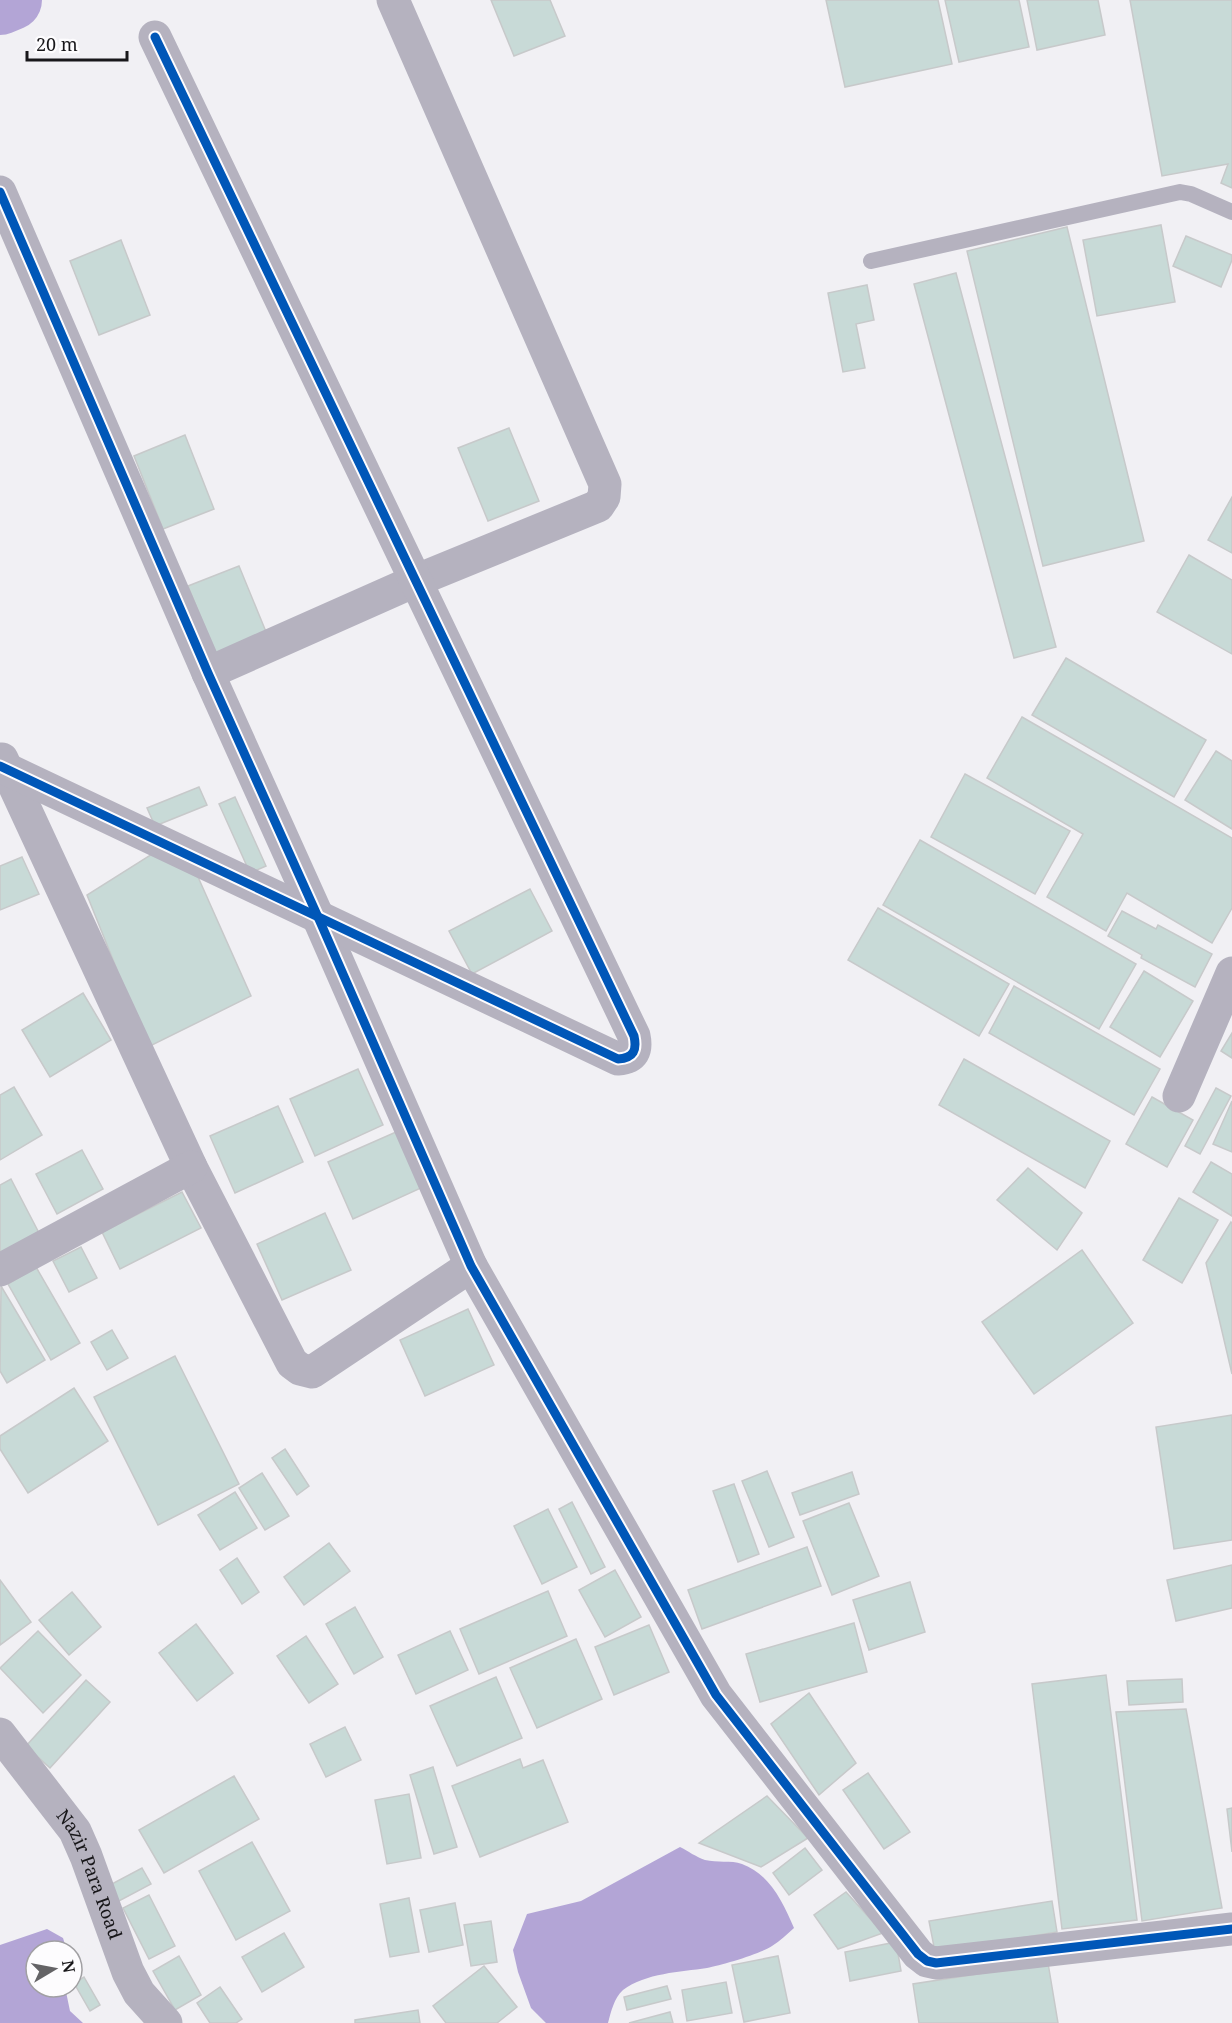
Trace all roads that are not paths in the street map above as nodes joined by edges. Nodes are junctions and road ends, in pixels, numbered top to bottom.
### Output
1 (393, 0) edge
2 (155, 37) dead end
3 (0, 192) edge
4 (1232, 212) edge
5 (870, 261) dead end
6 (415, 581) junction
7 (208, 673) junction
8 (2, 763) edge
9 (318, 916) junction
10 (1232, 974) edge
11 (1179, 1096) dead end
12 (191, 1167) junction
13 (471, 1266) junction
14 (0, 1270) edge
15 (0, 1734) edge
16 (1232, 1929) edge
17 (166, 2023) edge

1 - 6 street
2 - 6 street
3 - 7 street
4 - 5 lane
6 - 7 street
6 - 9 street
7 - 9 street
8 - 9 street
8 - 12 street
9 - 13 street
10 - 11 street
12 - 13 street
12 - 14 street
13 - 16 street
15 - 17 street, Nazir Para Road

